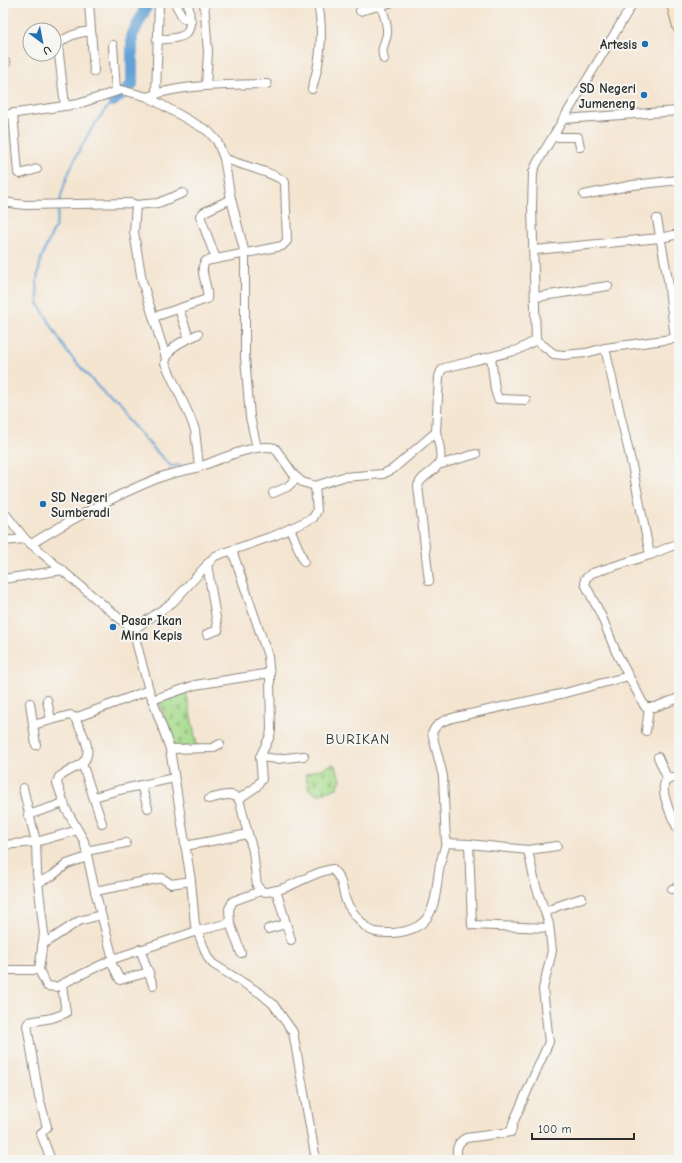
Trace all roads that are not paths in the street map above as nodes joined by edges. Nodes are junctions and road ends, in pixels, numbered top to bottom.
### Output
1 (88, 3) edge
2 (159, 3) edge
3 (176, 3) edge
4 (188, 3) edge
5 (204, 3) edge
6 (318, 3) edge
7 (390, 3) edge
8 (633, 3) edge
9 (672, 3) edge
10 (381, 6) junction
11 (365, 7) edge
12 (191, 21) junction
13 (679, 28) edge
14 (91, 31) junction
15 (157, 40) junction
16 (113, 45) dead end
17 (384, 59) dead end
18 (94, 71) dead end
19 (266, 84) dead end
20 (206, 86) junction
21 (312, 89) dead end
22 (116, 91) junction
23 (156, 94) junction
24 (148, 97) junction
25 (65, 106) junction
26 (679, 111) edge
27 (13, 113) junction
28 (3, 115) edge
29 (563, 119) junction
30 (553, 137) junction
31 (580, 147) dead end
32 (224, 158) junction
33 (38, 169) dead end
34 (679, 180) edge
35 (183, 192) dead end
36 (584, 195) dead end
37 (231, 199) junction
38 (3, 202) edge
39 (138, 205) junction
40 (657, 219) dead end
41 (679, 234) edge
42 (660, 238) junction
43 (535, 250) junction
44 (245, 254) junction
45 (216, 259) junction
46 (608, 286) dead end
47 (536, 297) junction
48 (179, 309) junction
49 (154, 317) junction
50 (198, 334) dead end
51 (189, 338) junction
52 (677, 338) edge
53 (536, 340) junction
54 (605, 348) junction
55 (491, 357) junction
56 (166, 358) junction
57 (526, 400) dead end
58 (436, 432) junction
59 (257, 448) junction
60 (476, 454) dead end
61 (438, 465) junction
62 (199, 467) junction
63 (297, 478) junction
64 (315, 486) junction
65 (274, 493) dead end
66 (3, 511) edge
67 (290, 528) junction
68 (3, 541) edge
69 (28, 542) junction
70 (679, 543) edge
71 (232, 550) junction
72 (650, 555) junction
73 (304, 562) dead end
74 (207, 564) junction
75 (63, 570) junction
76 (3, 579) edge
77 (430, 581) dead end
78 (133, 630) junction
79 (207, 634) dead end
80 (270, 673) junction
81 (629, 676) junction
82 (149, 690) junction
83 (679, 698) edge
84 (47, 700) dead end
85 (152, 700) junction
86 (30, 703) dead end
87 (649, 708) junction
88 (75, 718) junction
89 (51, 720) junction
90 (33, 724) junction
91 (646, 731) dead end
92 (220, 744) dead end
93 (36, 745) dead end
94 (170, 749) junction
95 (304, 756) dead end
96 (260, 757) junction
97 (658, 757) dead end
98 (82, 763) junction
99 (174, 778) junction
100 (679, 779) edge
101 (668, 780) junction
102 (141, 785) junction
103 (23, 788) dead end
104 (94, 797) junction
105 (209, 799) dead end
106 (239, 799) junction
107 (64, 803) junction
108 (148, 808) dead end
109 (28, 815) junction
110 (102, 823) dead end
111 (78, 830) junction
112 (679, 831) edge
113 (248, 834) junction
114 (36, 842) junction
115 (126, 843) dead end
116 (446, 843) junction
117 (469, 844) junction
118 (3, 845) edge
119 (185, 846) junction
120 (557, 846) dead end
121 (528, 850) junction
122 (87, 854) junction
123 (190, 881) junction
124 (39, 882) junction
125 (276, 890) junction
126 (95, 891) junction
127 (261, 891) junction
128 (582, 898) dead end
129 (546, 912) junction
130 (102, 915) junction
131 (230, 923) junction
132 (286, 924) junction
133 (549, 928) junction
134 (268, 929) dead end
135 (197, 931) junction
136 (291, 940) dead end
137 (42, 945) junction
138 (140, 949) junction
139 (241, 953) dead end
140 (112, 960) junction
141 (3, 970) edge
142 (39, 970) junction
143 (149, 972) junction
144 (62, 985) junction
145 (153, 985) dead end
146 (51, 1160) edge
147 (316, 1160) edge
148 (458, 1160) edge

1 - 14 street
2 - 15 street
3 - 12 street
4 - 12 street
5 - 20 street
6 - 21 street
7 - 10 street
8 - 29 street
9 - 13 main road
10 - 11 street
10 - 17 street
12 - 15 street
14 - 18 street
14 - 25 street
15 - 23 street
16 - 22 street
19 - 20 street
20 - 23 street
22 - 24 street
22 - 25 street
23 - 24 street
24 - 32 street
25 - 27 street
26 - 29 street
27 - 28 street
27 - 33 street
29 - 30 street
30 - 31 street
30 - 43 street
32 - 37 street
32 - 44 street
34 - 36 street
35 - 39 street
37 - 44 street
37 - 45 street
38 - 39 street
39 - 49 street
40 - 42 street
41 - 42 street
42 - 43 street
42 - 52 street
43 - 47 street
44 - 45 street
44 - 59 street
45 - 48 street
46 - 47 street
47 - 53 street
48 - 49 street
48 - 51 street
49 - 56 street
50 - 51 street
51 - 56 street
52 - 54 street
53 - 54 street
53 - 55 street
54 - 72 street
55 - 57 street
55 - 58 street
56 - 62 street
58 - 61 street
58 - 64 street
59 - 62 street
59 - 63 street
60 - 61 street
61 - 77 street
62 - 69 street
63 - 64 street
63 - 65 street
64 - 67 street
66 - 69 street
67 - 71 street
67 - 73 street
68 - 69 street
69 - 75 street
70 - 72 street
71 - 74 street
71 - 80 street
72 - 81 street
74 - 78 street
74 - 79 street
75 - 76 street
75 - 78 street
78 - 82 street
80 - 85 street
80 - 96 street
81 - 87 street
81 - 116 street
82 - 85 street
82 - 88 street
83 - 87 street
84 - 89 street
85 - 94 street
86 - 90 street
87 - 91 street
88 - 89 street
88 - 98 street
89 - 90 street
90 - 93 street
92 - 94 street
94 - 99 street
95 - 96 street
96 - 106 street
97 - 101 street
98 - 104 street
98 - 107 street
99 - 102 street
99 - 119 street
100 - 101 street
101 - 112 street
102 - 104 street
102 - 108 street
103 - 109 street
104 - 110 street
105 - 106 street
106 - 113 street
107 - 109 street
107 - 111 street
109 - 114 street
111 - 114 street
111 - 122 street
113 - 119 street
113 - 127 street
114 - 118 street
114 - 124 street
115 - 122 street
116 - 117 street
116 - 125 street
117 - 121 street
117 - 133 street
119 - 123 street
120 - 121 street
121 - 129 street
122 - 124 street
122 - 126 street
123 - 126 street
123 - 135 street
124 - 137 street
125 - 127 street
125 - 132 street
126 - 130 street
127 - 131 street
128 - 129 street
129 - 133 street
130 - 137 street
130 - 140 street
131 - 135 street
131 - 139 street
132 - 134 street
132 - 136 street
133 - 148 street
135 - 138 street
135 - 147 street
137 - 142 street
138 - 140 street
138 - 143 street
140 - 143 street
140 - 144 street
141 - 142 street
142 - 144 street
143 - 145 street
144 - 146 street

